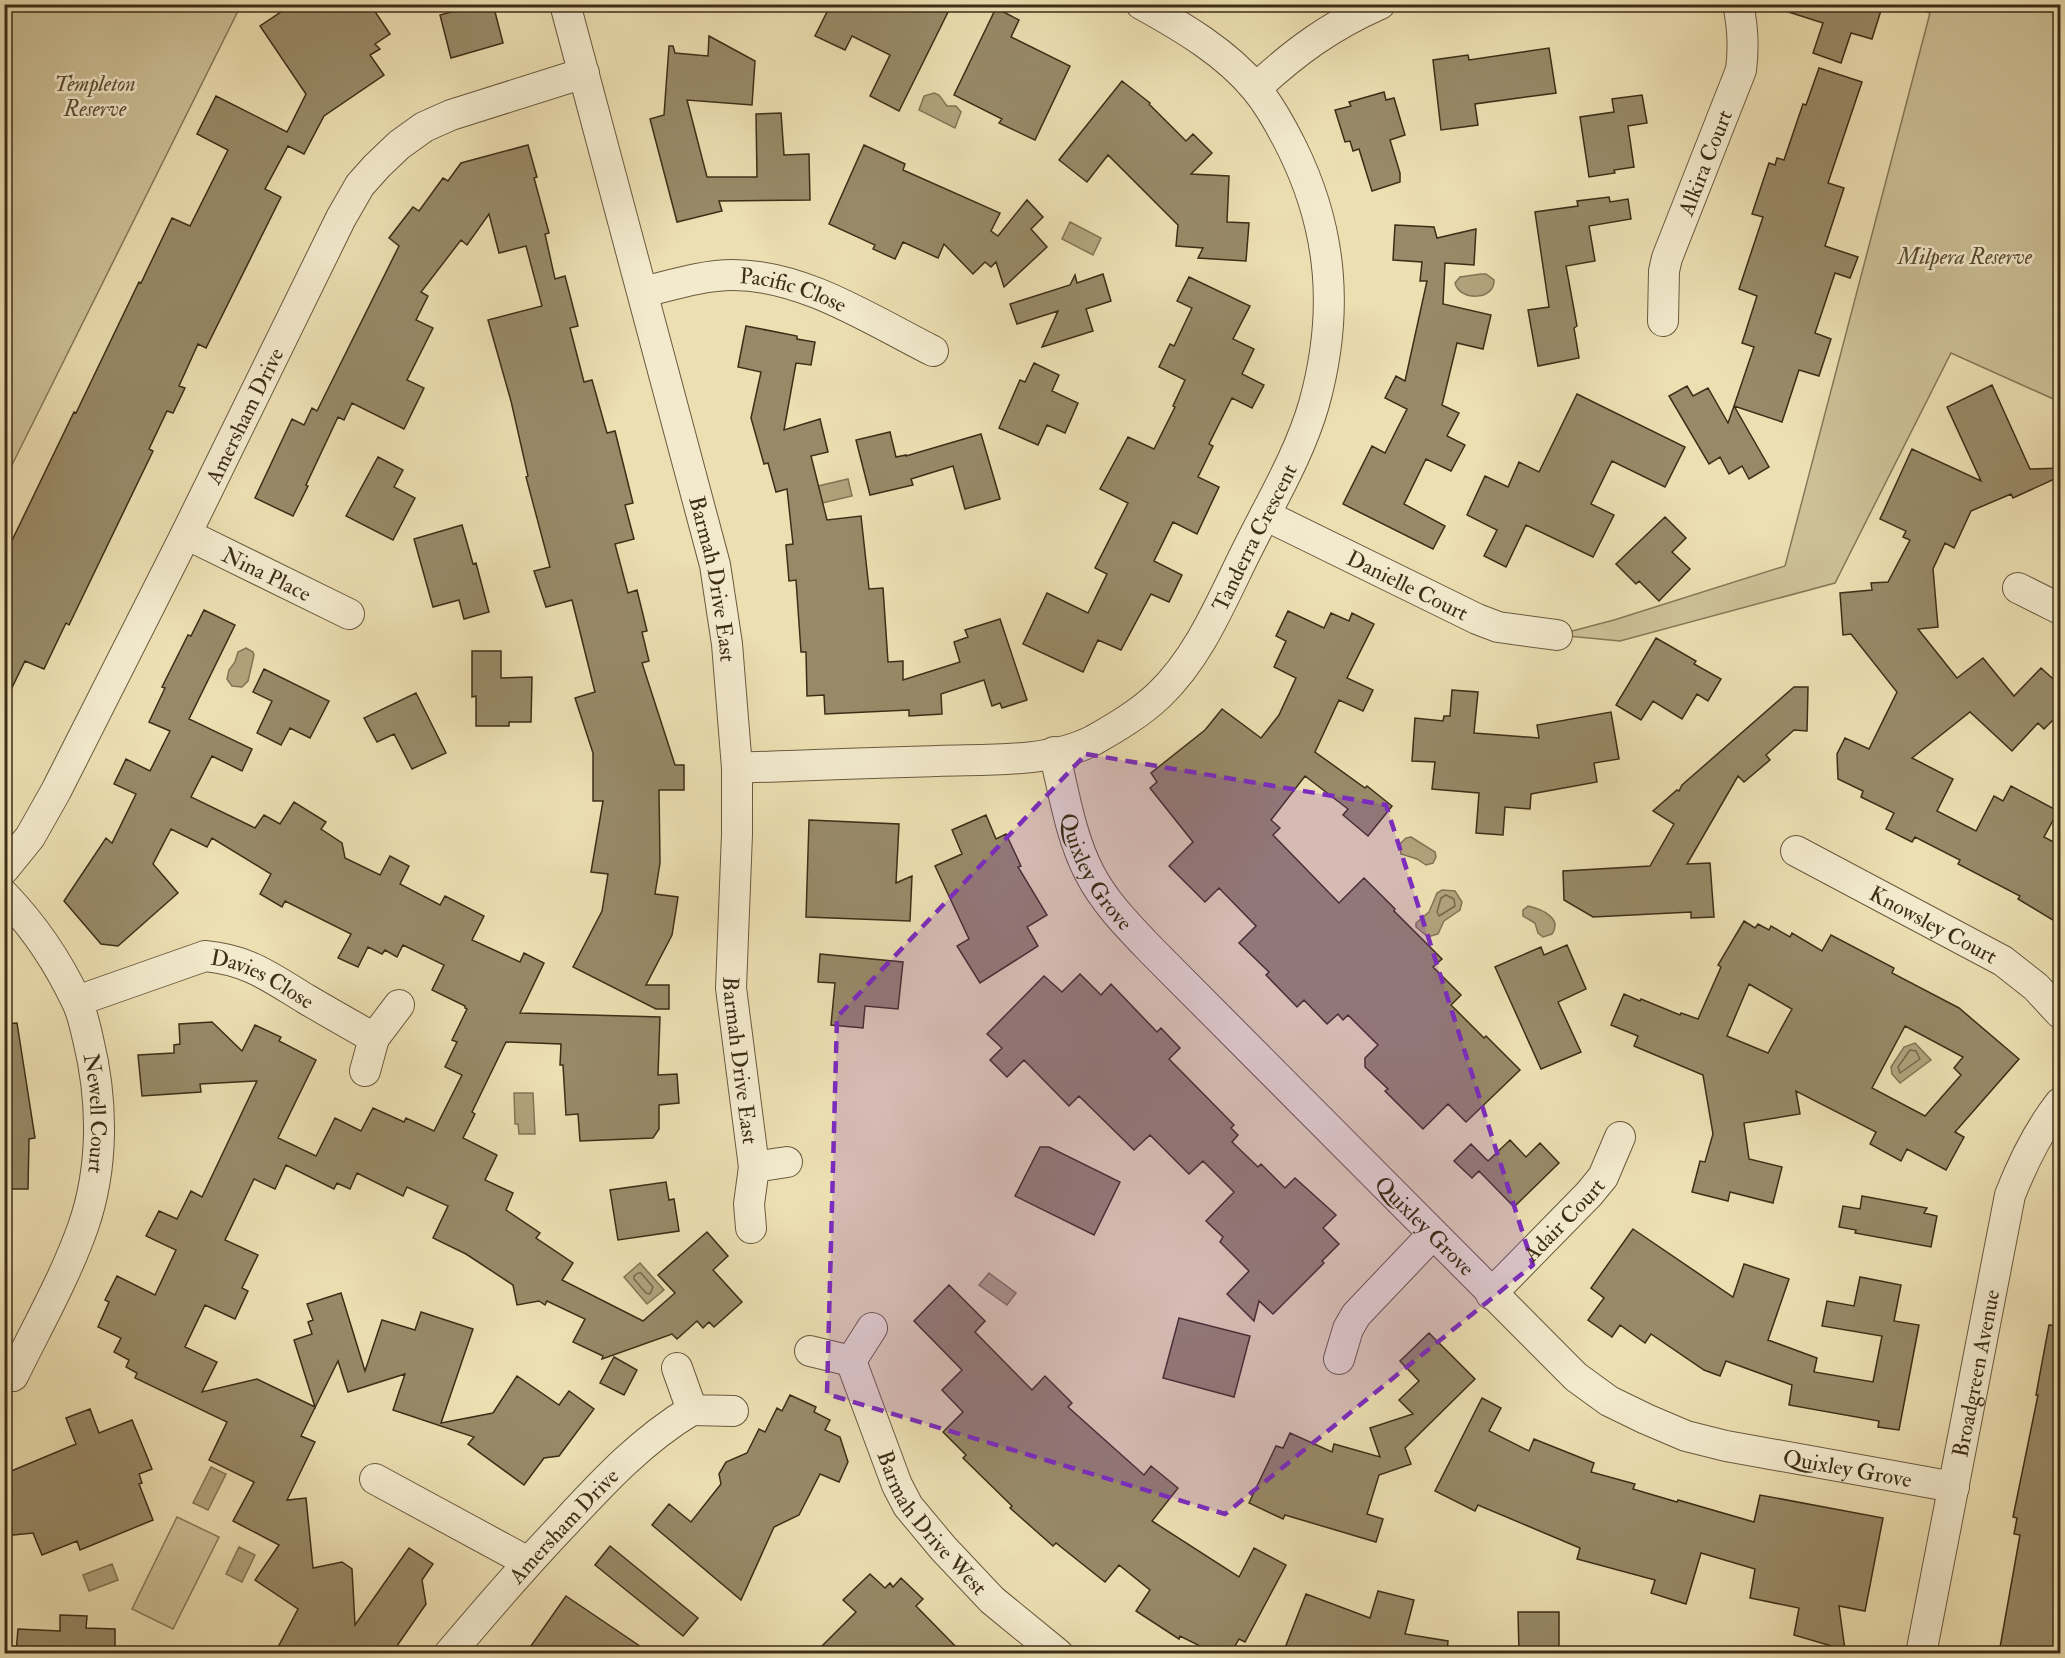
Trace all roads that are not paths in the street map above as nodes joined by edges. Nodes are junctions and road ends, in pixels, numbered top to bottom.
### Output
1 (565, 4) edge
2 (1141, 4) edge
3 (1380, 4) edge
4 (1738, 4) edge
5 (584, 73) junction
6 (1256, 88) junction
7 (643, 292) junction
8 (1663, 321) dead end
9 (933, 351) dead end
10 (1265, 515) junction
11 (186, 534) junction
12 (2018, 588) dead end
13 (2061, 609) edge
14 (349, 614) dead end
15 (1557, 635) dead end
16 (1054, 752) junction
17 (737, 768) junction
18 (1796, 851) dead end
19 (4, 869) edge
20 (4, 895) edge
21 (77, 1001) junction
22 (399, 1005) dead end
23 (2061, 1013) edge
24 (374, 1038) junction
25 (365, 1071) dead end
26 (2061, 1103) edge
27 (1620, 1137) dead end
28 (786, 1162) dead end
29 (754, 1167) junction
30 (751, 1228) dead end
31 (1433, 1234) junction
32 (1491, 1294) junction
33 (872, 1328) dead end
34 (810, 1352) dead end
35 (1339, 1359) dead end
36 (851, 1361) junction
37 (677, 1368) dead end
38 (13, 1376) dead end
39 (692, 1410) junction
40 (733, 1412) dead end
41 (375, 1479) dead end
42 (1954, 1487) junction
43 (528, 1562) junction
44 (1041, 1649) edge
45 (448, 1653) edge
46 (1921, 1653) edge

1 - 5 street, Barmah Drive East
2 - 6 street, Tanderra Crescent
3 - 6 street
4 - 8 street, Alkira Court
5 - 7 street, Barmah Drive East
5 - 11 street, Amersham Drive
6 - 10 street, Tanderra Crescent
7 - 9 street, Pacific Close
7 - 17 street, Barmah Drive East
10 - 15 street, Danielle Court
10 - 16 street, Tanderra Crescent
11 - 14 street, Nina Place
11 - 19 street, Amersham Drive
12 - 13 street
16 - 17 street, Tanderra Crescent
16 - 31 street, Quixley Grove
17 - 29 street, Barmah Drive East
18 - 23 street, Knowsley Court
20 - 21 street, Newell Court
21 - 24 street, Davies Close
21 - 38 street, Newell Court
22 - 24 street
24 - 25 street
26 - 42 street, Broadgreen Avenue
27 - 32 street, Adair Court
28 - 29 street, Barmah Drive East
29 - 30 street, Barmah Drive East
31 - 32 street, Quixley Grove
31 - 35 street
32 - 42 street, Quixley Grove
33 - 36 street
34 - 36 street
36 - 44 street, Barmah Drive West
37 - 39 street
39 - 40 street
39 - 43 street, Amersham Drive
41 - 43 street
42 - 46 street, Broadgreen Avenue
43 - 45 street, Amersham Drive

